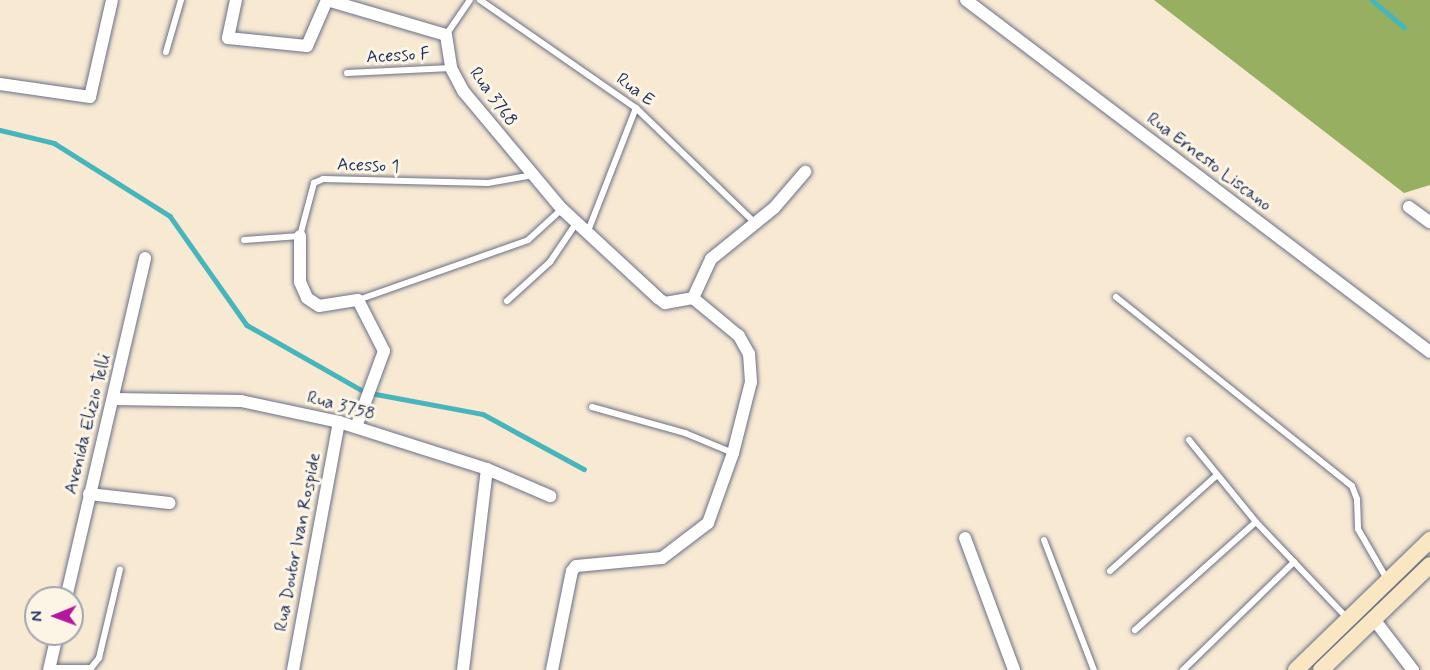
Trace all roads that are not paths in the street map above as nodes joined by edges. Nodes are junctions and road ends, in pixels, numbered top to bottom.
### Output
1 (112, 0) edge
2 (181, 0) edge
3 (236, 0) edge
4 (327, 0) edge
5 (470, 0) edge
6 (480, 0) edge
7 (966, 0) edge
8 (446, 34) junction
9 (166, 52) dead end
10 (451, 68) junction
11 (347, 73) dead end
12 (0, 84) edge
13 (636, 108) junction
14 (806, 172) dead end
15 (533, 175) junction
16 (1409, 207) dead end
17 (562, 209) junction
18 (577, 222) junction
19 (1430, 222) edge
20 (755, 223) junction
21 (588, 231) junction
22 (300, 236) junction
23 (244, 240) dead end
24 (145, 258) dead end
25 (1116, 297) dead end
26 (693, 298) junction
27 (358, 300) junction
28 (507, 301) dead end
29 (1430, 352) edge
30 (113, 399) junction
31 (591, 407) dead end
32 (339, 422) junction
33 (356, 427) junction
34 (1189, 440) dead end
35 (733, 453) junction
36 (487, 469) junction
37 (1216, 476) junction
38 (89, 494) junction
39 (550, 496) dead end
40 (169, 503) dead end
41 (1256, 522) junction
42 (965, 538) dead end
43 (1044, 540) dead end
44 (1430, 540) edge
45 (1294, 561) junction
46 (1430, 565) edge
47 (120, 568) dead end
48 (1110, 571) dead end
49 (1387, 579) junction
50 (69, 586) edge
51 (1373, 618) junction
52 (1347, 619) junction
53 (1135, 630) dead end
54 (54, 646) edge
55 (49, 669) edge
56 (293, 670) edge
57 (463, 670) edge
58 (552, 670) edge
59 (1014, 670) edge
60 (1094, 670) edge
61 (1183, 670) edge
62 (1296, 670) edge
63 (1321, 670) edge
64 (1413, 670) edge

1 - 12 street
2 - 9 lane
3 - 4 street
4 - 8 street
5 - 8 lane
6 - 13 lane, Rua E
7 - 29 street, Rua Ernesto Liscano
8 - 10 street, Rua 3768
10 - 11 lane, Acesso F
10 - 15 street, Rua 3768
13 - 20 lane, Rua E
13 - 21 lane
14 - 20 street
15 - 17 street, Rua 3768
15 - 22 lane, Acesso 1
16 - 19 street
17 - 18 street, Rua 3768
17 - 27 lane
18 - 21 street, Rua 3768
18 - 28 lane
20 - 26 street
21 - 26 street, Rua 3768
22 - 23 lane
22 - 27 street
24 - 30 street, Avenida Elizio Telli
25 - 49 lane
26 - 35 street
27 - 33 street
30 - 32 street, Rua 3758
30 - 38 street, Avenida Elizio Telli
31 - 35 lane
32 - 33 street, Rua 3758
32 - 56 street, Rua Doutor Ivan Rospide
33 - 36 street, Rua 3758
34 - 37 lane
35 - 58 street
36 - 39 street, Rua 3758
36 - 57 street
37 - 41 lane
37 - 48 lane
38 - 40 street
38 - 50 street, Avenida Elizio Telli
41 - 45 lane
41 - 53 lane
42 - 59 street
43 - 60 lane
44 - 49 main road
45 - 52 lane
45 - 61 lane
46 - 51 main road
47 - 55 lane
49 - 52 main road
51 - 63 main road
51 - 64 street
52 - 62 main road
54 - 55 street

